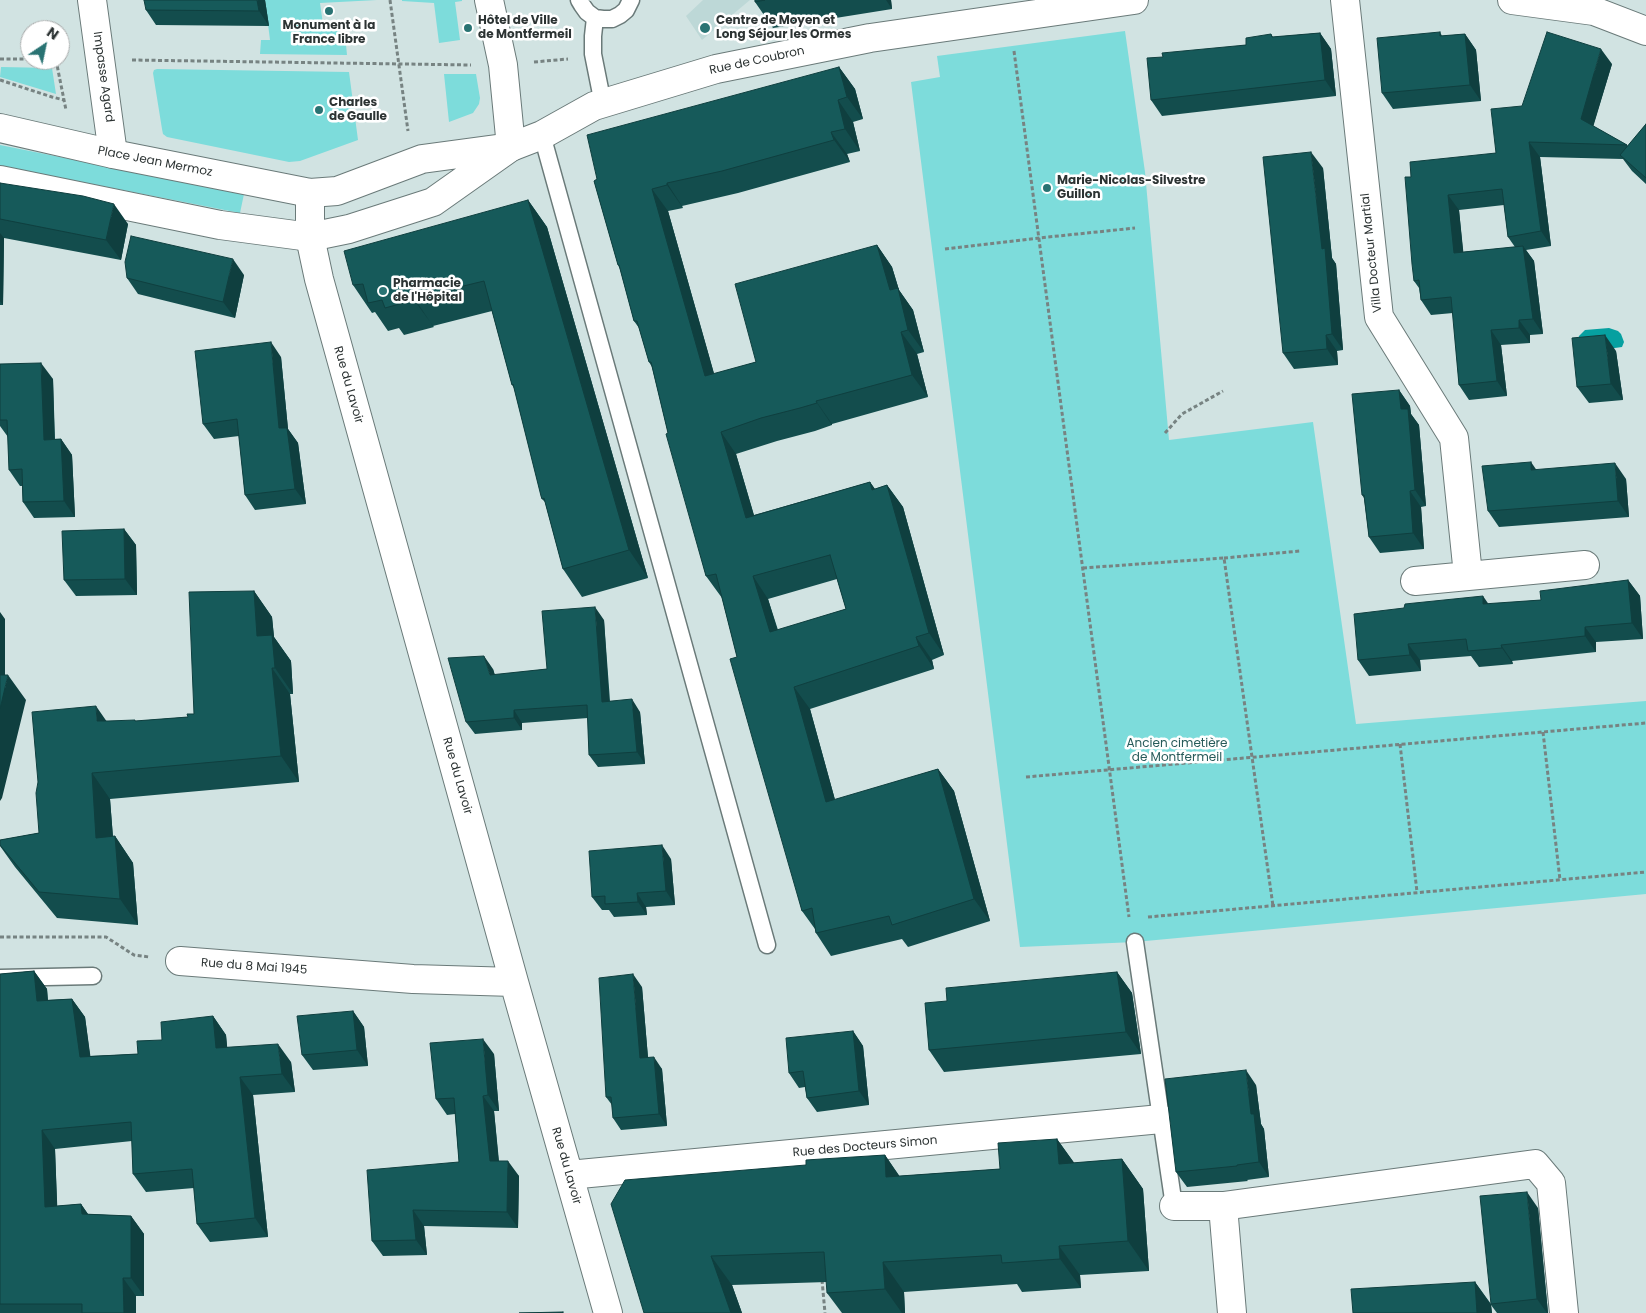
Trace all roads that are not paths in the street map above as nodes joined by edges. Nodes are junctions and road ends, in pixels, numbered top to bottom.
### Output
1 (92, 0) edge
2 (489, 0) edge
3 (580, 0) edge
4 (631, 0) edge
5 (1134, 0) edge
6 (1345, 0) edge
7 (1512, 0) edge
8 (1596, 6) edge
9 (595, 18) junction
10 (1646, 31) edge
11 (603, 104) junction
12 (0, 128) edge
13 (542, 135) junction
14 (511, 147) junction
15 (113, 154) junction
16 (0, 180) edge
17 (310, 193) junction
18 (310, 237) junction
19 (1585, 565) dead end
20 (1468, 575) junction
21 (1415, 581) dead end
22 (1135, 942) dead end
23 (767, 945) dead end
24 (180, 961) road end
25 (93, 976) dead end
26 (0, 978) edge
27 (514, 982) junction
28 (1161, 1119) junction
29 (569, 1175) junction
30 (1174, 1206) joint
31 (1223, 1206) junction
32 (608, 1313) edge
33 (1232, 1313) edge
34 (1564, 1313) edge

1 - 15 street, Impasse Agard
2 - 14 street
3 - 9 lane
4 - 9 lane
5 - 11 street, Rue de Coubron
6 - 20 street, Villa Docteur Martial
7 - 8 street
8 - 10 street
9 - 11 lane
11 - 13 street, Rue de Coubron
12 - 15 street, Place Jean Mermoz
13 - 14 street, Rue de Coubron
13 - 23 lane
14 - 17 street, Place Jean Mermoz
14 - 18 street
15 - 17 street, Place Jean Mermoz
16 - 18 street
17 - 18 street
18 - 27 street, Rue du Lavoir
19 - 20 street
20 - 21 street
22 - 28 lane
24 - 27 street, Rue du 8 Mai 1945
25 - 26 lane
27 - 29 street, Rue du Lavoir
28 - 29 street, Rue des Docteurs Simon
28 - 30 lane
29 - 32 street, Rue du Lavoir
30 - 31 street
31 - 33 street
31 - 34 street

